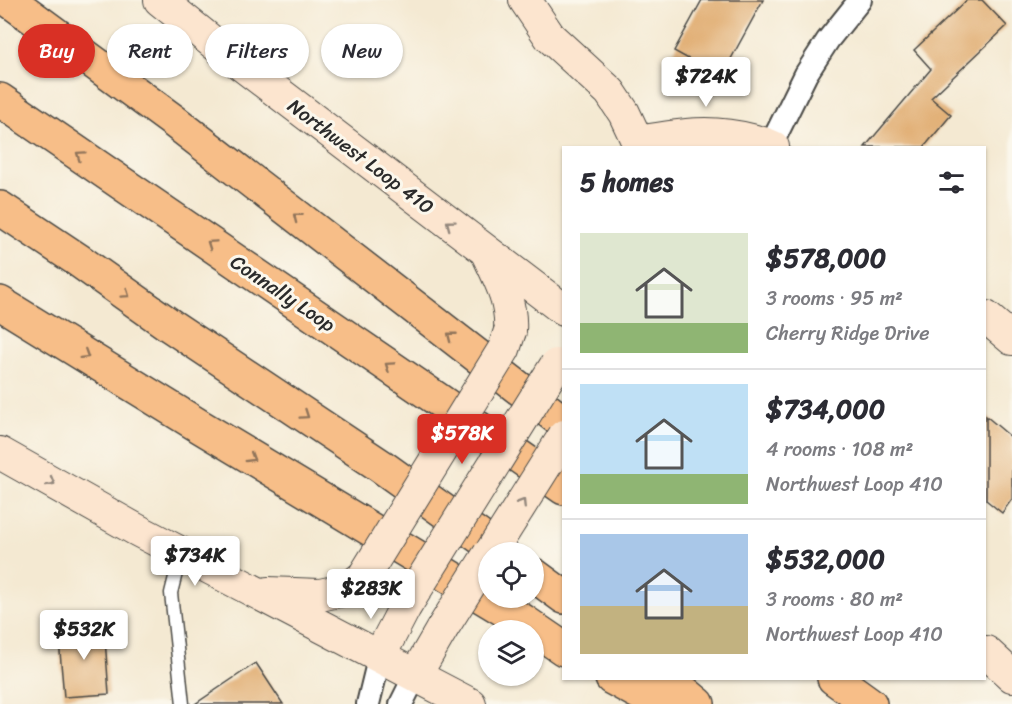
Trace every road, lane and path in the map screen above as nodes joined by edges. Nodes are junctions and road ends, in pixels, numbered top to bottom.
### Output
1 (9, 0) edge
2 (160, 0) edge
3 (525, 0) edge
4 (860, 0) edge
5 (0, 100) edge
6 (639, 144) edge
7 (772, 146) edge
8 (0, 208) edge
9 (487, 252) junction
10 (0, 303) edge
11 (562, 308) edge
12 (986, 317) edge
13 (1012, 339) edge
14 (560, 359) edge
15 (562, 421) edge
16 (562, 439) edge
17 (2, 462) edge
18 (562, 487) edge
19 (487, 542) edge
20 (497, 542) edge
21 (181, 552) junction
22 (478, 572) edge
23 (544, 583) edge
24 (259, 592) junction
25 (562, 596) edge
26 (562, 648) edge
27 (986, 652) edge
28 (380, 655) junction
29 (416, 674) junction
30 (1012, 676) edge
31 (616, 680) edge
32 (669, 680) edge
33 (837, 680) edge
34 (860, 693) edge
35 (183, 704) edge
36 (368, 704) edge
37 (401, 704) edge
38 (470, 704) edge
39 (660, 704) edge
40 (698, 704) edge

15 -> 1 highway
9 -> 2 main road, Northwest Loop 410
3 - 6 main road
4 - 7 street
18 -> 5 highway, Connally Loop
6 - 7 main road
8 -> 19 highway
9 - 11 main road, Northwest Loop 410
9 - 24 main road, bridge
10 -> 26 highway
12 - 13 main road
14 - 28 main road, bridge
20 -> 16 main road, bridge
17 -> 21 main road
21 - 24 main road
21 - 35 lane
22 - 29 main road, bridge
23 - 25 highway
24 - 28 main road
27 - 30 main road
28 - 29 main road
28 - 36 street
29 - 37 street
29 - 38 main road
31 - 39 highway
32 - 40 highway
33 - 34 highway

